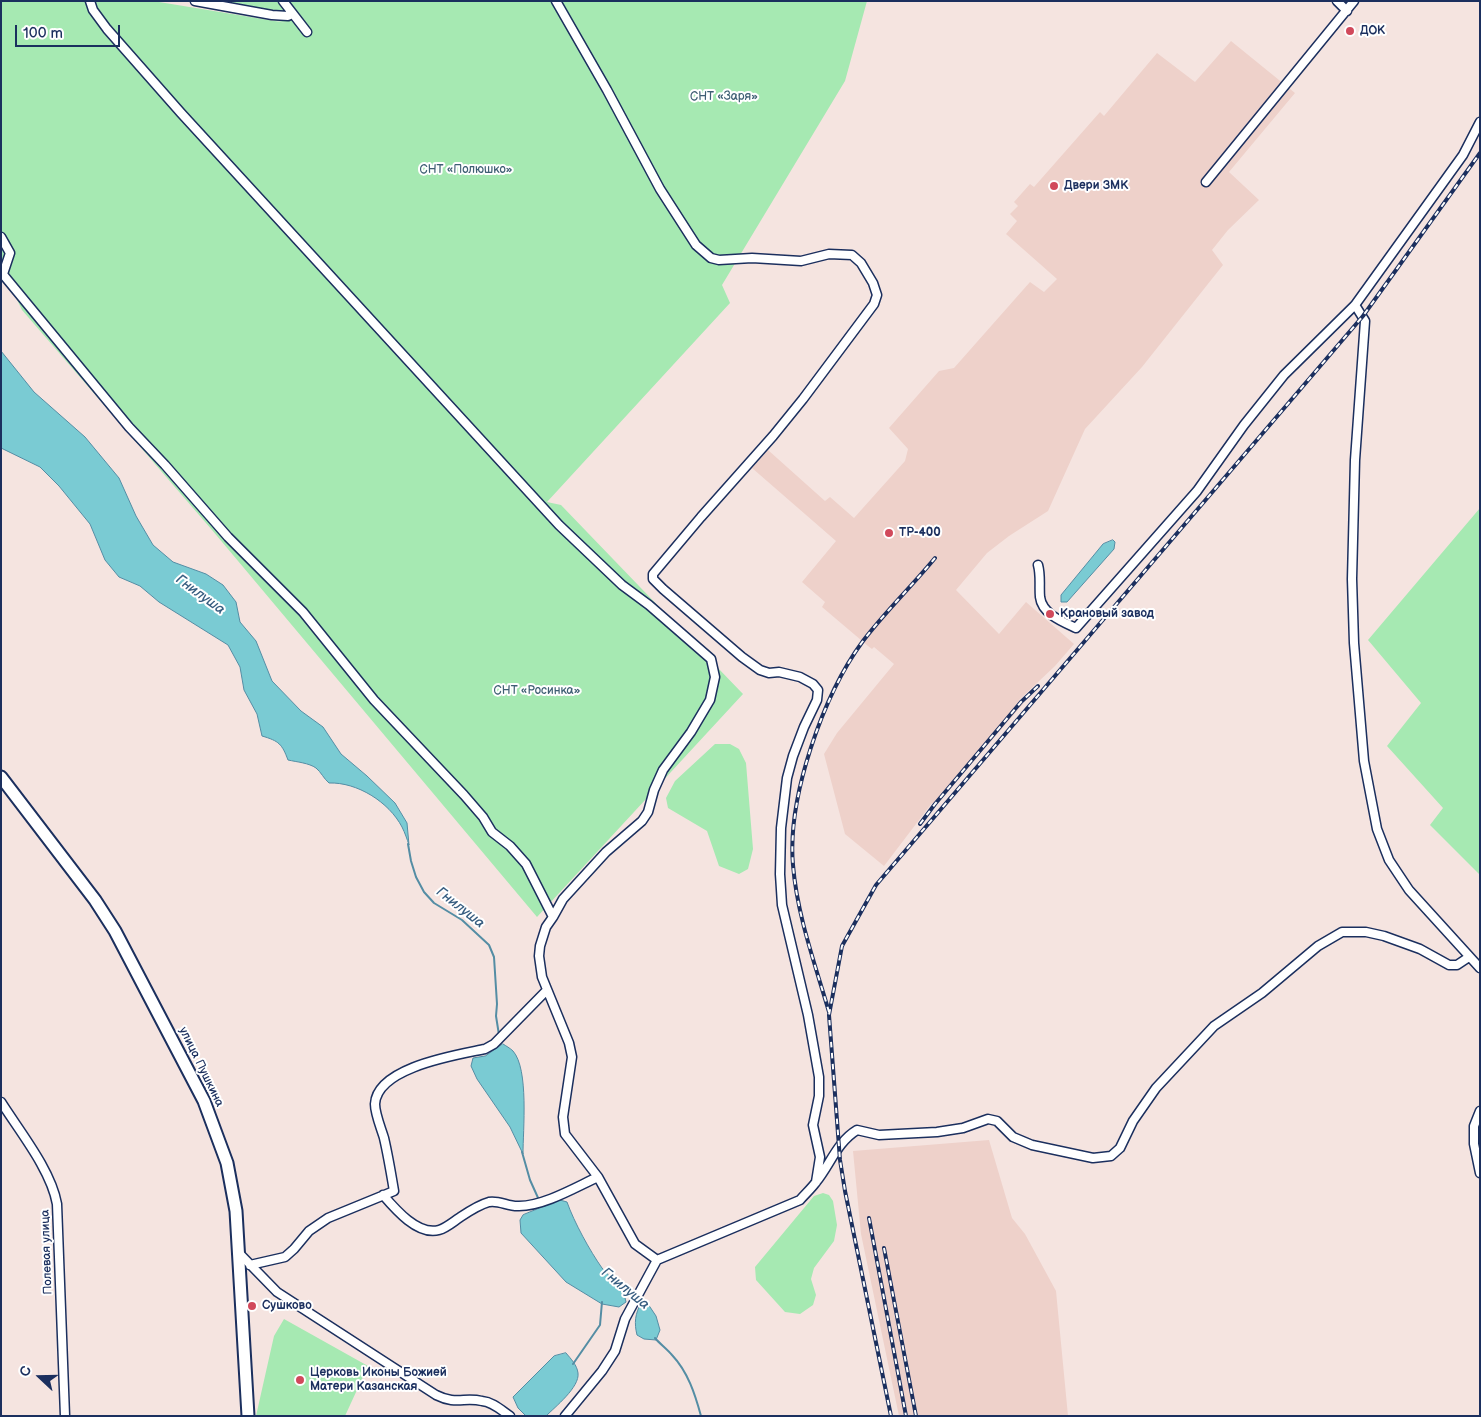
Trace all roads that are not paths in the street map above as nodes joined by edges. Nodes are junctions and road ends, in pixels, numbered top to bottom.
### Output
1 (90, 1) edge
2 (195, 1) edge
3 (283, 1) edge
4 (556, 1) edge
5 (1337, 1) edge
6 (1354, 1) edge
7 (1346, 11) junction
8 (292, 14) junction
9 (307, 32) dead end
10 (1480, 122) edge
11 (1206, 182) dead end
12 (1, 237) edge
13 (2, 273) edge
14 (1356, 305) junction
15 (1038, 565) dead end
16 (1, 778) edge
17 (552, 918) junction
18 (1469, 957) junction
19 (1480, 968) edge
20 (547, 990) junction
21 (1, 1102) edge
22 (1480, 1111) edge
23 (1480, 1173) edge
24 (598, 1177) junction
25 (816, 1182) junction
26 (383, 1195) junction
27 (238, 1252) junction
28 (657, 1260) junction
29 (250, 1265) junction
30 (65, 1416) edge
31 (248, 1416) edge
32 (510, 1416) edge
33 (565, 1416) edge

1 - 17 street
2 - 8 street
3 - 8 street
4 - 25 street
5 - 7 street
6 - 7 street
7 - 11 street
8 - 9 street
10 - 14 street
12 - 13 street
13 - 17 street
14 - 15 street
14 - 18 street
16 - 27 main road, улица Пушкина
17 - 20 street
18 - 19 street
18 - 25 street
20 - 24 street
20 - 26 street
21 - 30 street, Полевая улица
22 - 23 street
24 - 26 street
24 - 28 street
25 - 28 street
26 - 29 street
27 - 29 street
27 - 31 main road, улица Пушкина
28 - 33 street
29 - 32 street

